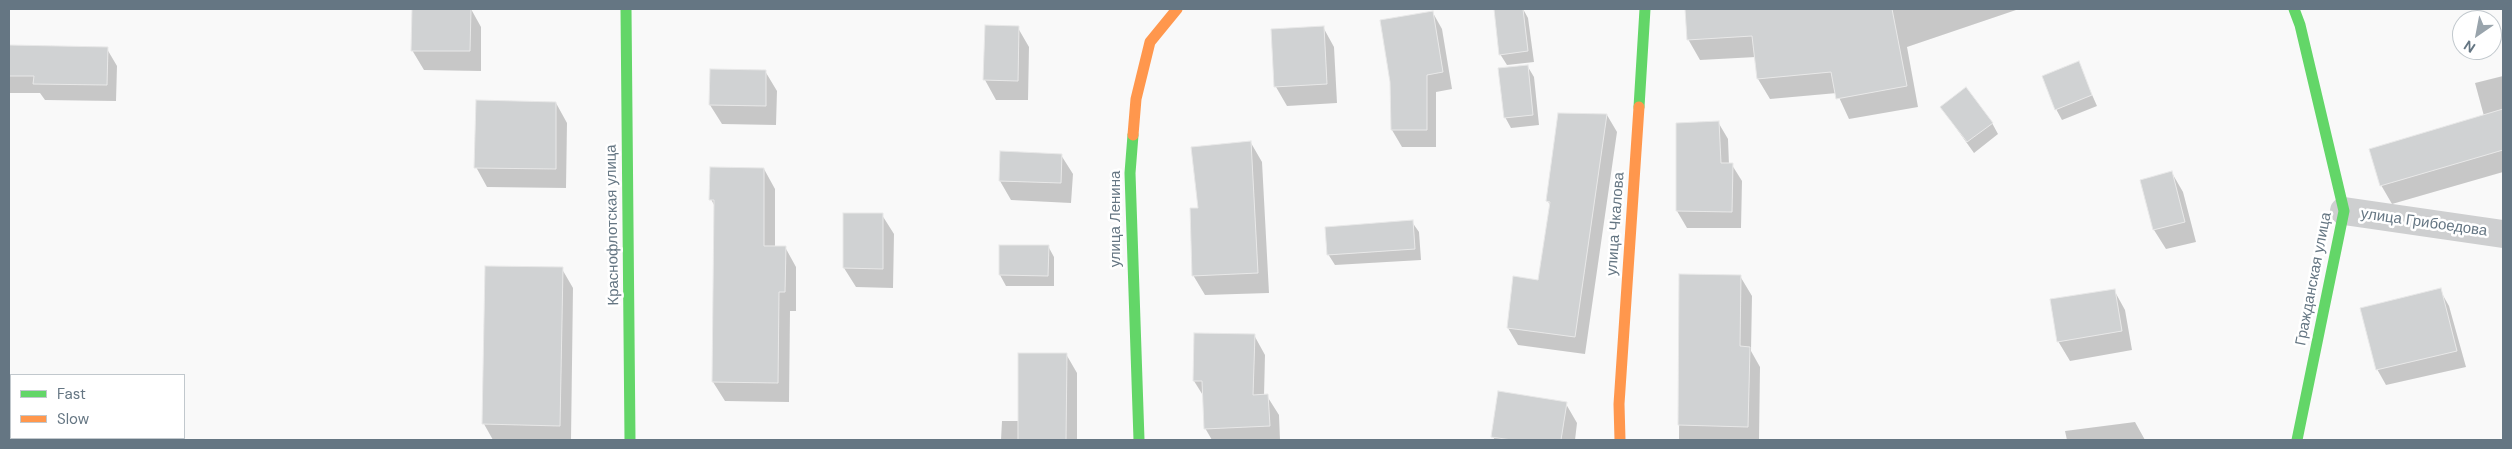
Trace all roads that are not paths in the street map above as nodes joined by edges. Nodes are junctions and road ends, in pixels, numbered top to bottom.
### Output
1 (626, 9) edge
2 (1178, 9) edge
3 (1645, 9) edge
4 (2294, 9) edge
5 (2344, 212) junction
6 (2503, 234) edge
7 (630, 440) edge
8 (1139, 440) edge
9 (1620, 440) edge
10 (2297, 440) edge

1 - 7 street, Краснофлотская улица
2 - 8 street, улица Ленина
3 - 9 street, улица Чкалова
4 - 5 street, Гражданская улица
5 - 6 street, улица Грибоедова
5 - 10 street, Гражданская улица

